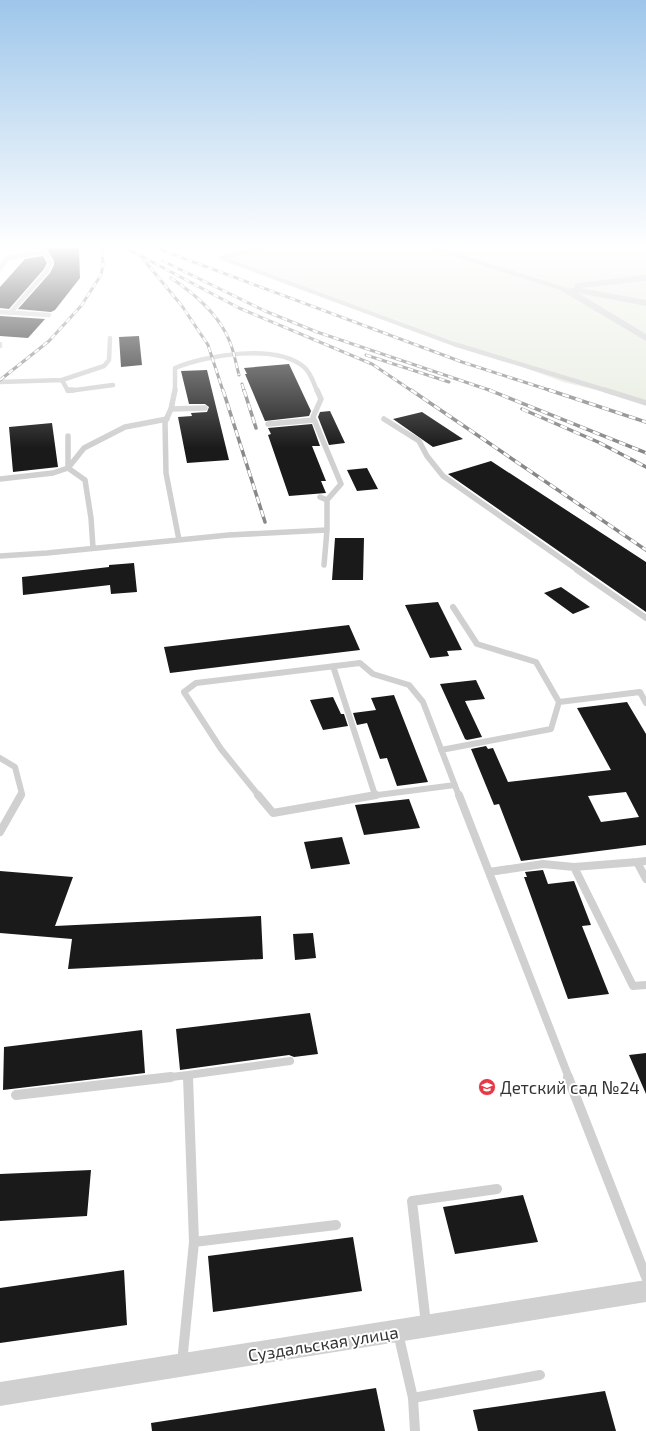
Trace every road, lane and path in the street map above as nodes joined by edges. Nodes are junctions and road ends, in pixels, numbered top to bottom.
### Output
1 (375, 315) edge
2 (607, 315) edge
3 (110, 338) dead end
4 (646, 338) edge
5 (62, 380) junction
6 (0, 382) edge
7 (113, 386) dead end
8 (646, 402) edge
9 (204, 408) dead end
10 (171, 409) junction
11 (167, 419) junction
12 (384, 419) dead end
13 (314, 420) junction
14 (268, 424) dead end
15 (68, 436) dead end
16 (68, 468) junction
17 (0, 479) edge
18 (320, 496) dead end
19 (327, 500) junction
20 (327, 530) junction
21 (180, 540) junction
22 (93, 548) junction
23 (0, 556) edge
24 (324, 565) dead end
25 (453, 607) dead end
26 (646, 618) edge
27 (333, 666) junction
28 (559, 702) junction
29 (646, 703) edge
30 (441, 750) junction
31 (0, 758) edge
32 (455, 785) junction
33 (375, 795) junction
34 (0, 832) edge
35 (646, 861) edge
36 (637, 862) junction
37 (574, 867) junction
38 (489, 872) junction
39 (646, 879) edge
40 (646, 985) edge
41 (290, 1061) dead end
42 (188, 1075) junction
43 (16, 1095) dead end
44 (497, 1188) dead end
45 (336, 1225) dead end
46 (194, 1242) junction
47 (646, 1277) edge
48 (646, 1291) edge
49 (426, 1326) junction
50 (398, 1331) junction
51 (182, 1365) junction
52 (540, 1375) dead end
53 (0, 1394) edge
54 (413, 1398) junction
55 (415, 1431) edge

1 - 8 lane
2 - 4 street
3 - 5 lane
5 - 6 lane
5 - 7 lane
9 - 10 lane
10 - 11 lane
10 - 13 lane
11 - 16 lane
11 - 21 lane
12 - 26 lane
13 - 14 lane
13 - 19 lane
15 - 16 lane
16 - 17 lane
16 - 22 lane
18 - 19 lane
19 - 20 lane
20 - 21 lane
20 - 24 lane
21 - 22 lane
22 - 23 lane
25 - 28 lane
27 - 30 lane
27 - 33 lane
27 - 33 lane
28 - 29 lane
28 - 30 lane
30 - 32 lane
31 - 34 lane
32 - 33 lane
32 - 38 lane
35 - 36 lane
36 - 37 lane
36 - 39 lane
37 - 38 lane
37 - 40 lane
38 - 47 lane
41 - 42 lane
42 - 43 lane
42 - 46 lane
44 - 49 lane
45 - 46 lane
46 - 51 lane
48 - 49 street, Суздальская улица
49 - 50 street, Суздальская улица
50 - 51 street, Суздальская улица
50 - 54 lane
51 - 53 street, Суздальская улица
52 - 54 lane
54 - 55 lane

